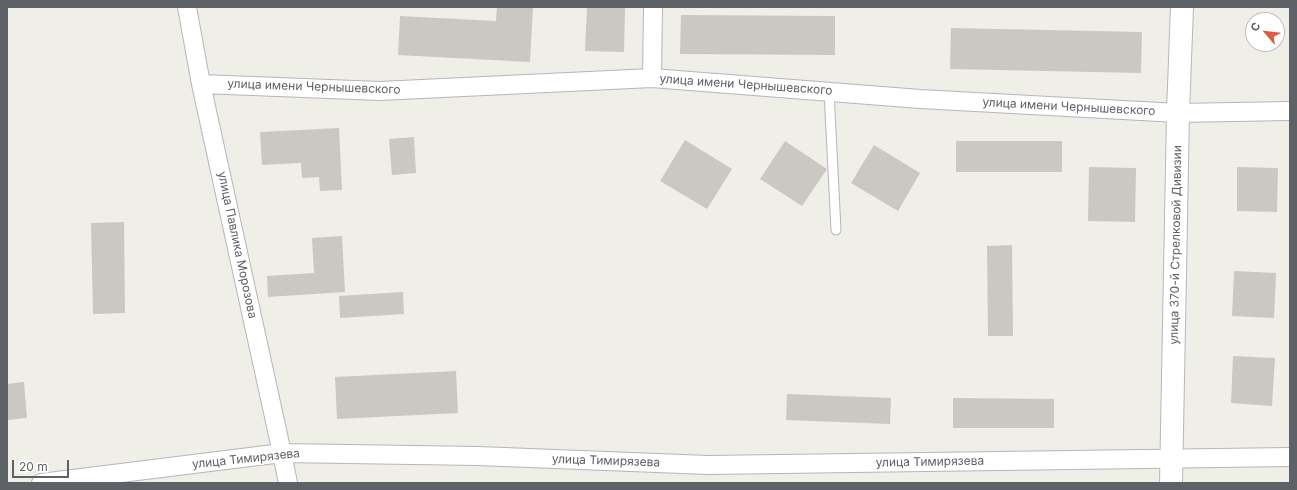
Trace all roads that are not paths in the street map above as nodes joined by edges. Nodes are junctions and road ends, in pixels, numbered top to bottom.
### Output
1 (187, 7) edge
2 (653, 7) edge
3 (1182, 7) edge
4 (652, 78) junction
5 (202, 84) junction
6 (829, 91) junction
7 (1290, 110) edge
8 (1178, 113) junction
9 (836, 230) dead end
10 (282, 453) junction
11 (1290, 456) edge
12 (1172, 458) junction
13 (41, 483) edge
14 (288, 483) edge
15 (1171, 483) edge

1 - 5 street, улица Павлика Морозова
2 - 4 street
3 - 8 street, улица 370-й Стрелковой Дивизии
4 - 5 street, улица имени Чернышевского
4 - 6 street, улица имени Чернышевского
5 - 10 street, улица Павлика Морозова
6 - 8 street, улица имени Чернышевского
6 - 9 lane
7 - 8 street, улица имени Чернышевского
8 - 12 street, улица 370-й Стрелковой Дивизии
10 - 12 street, улица Тимирязева
10 - 13 street, улица Тимирязева
10 - 14 street, улица Павлика Морозова
11 - 12 street, улица Тимирязева
12 - 15 street, улица 370-й Стрелковой Дивизии

